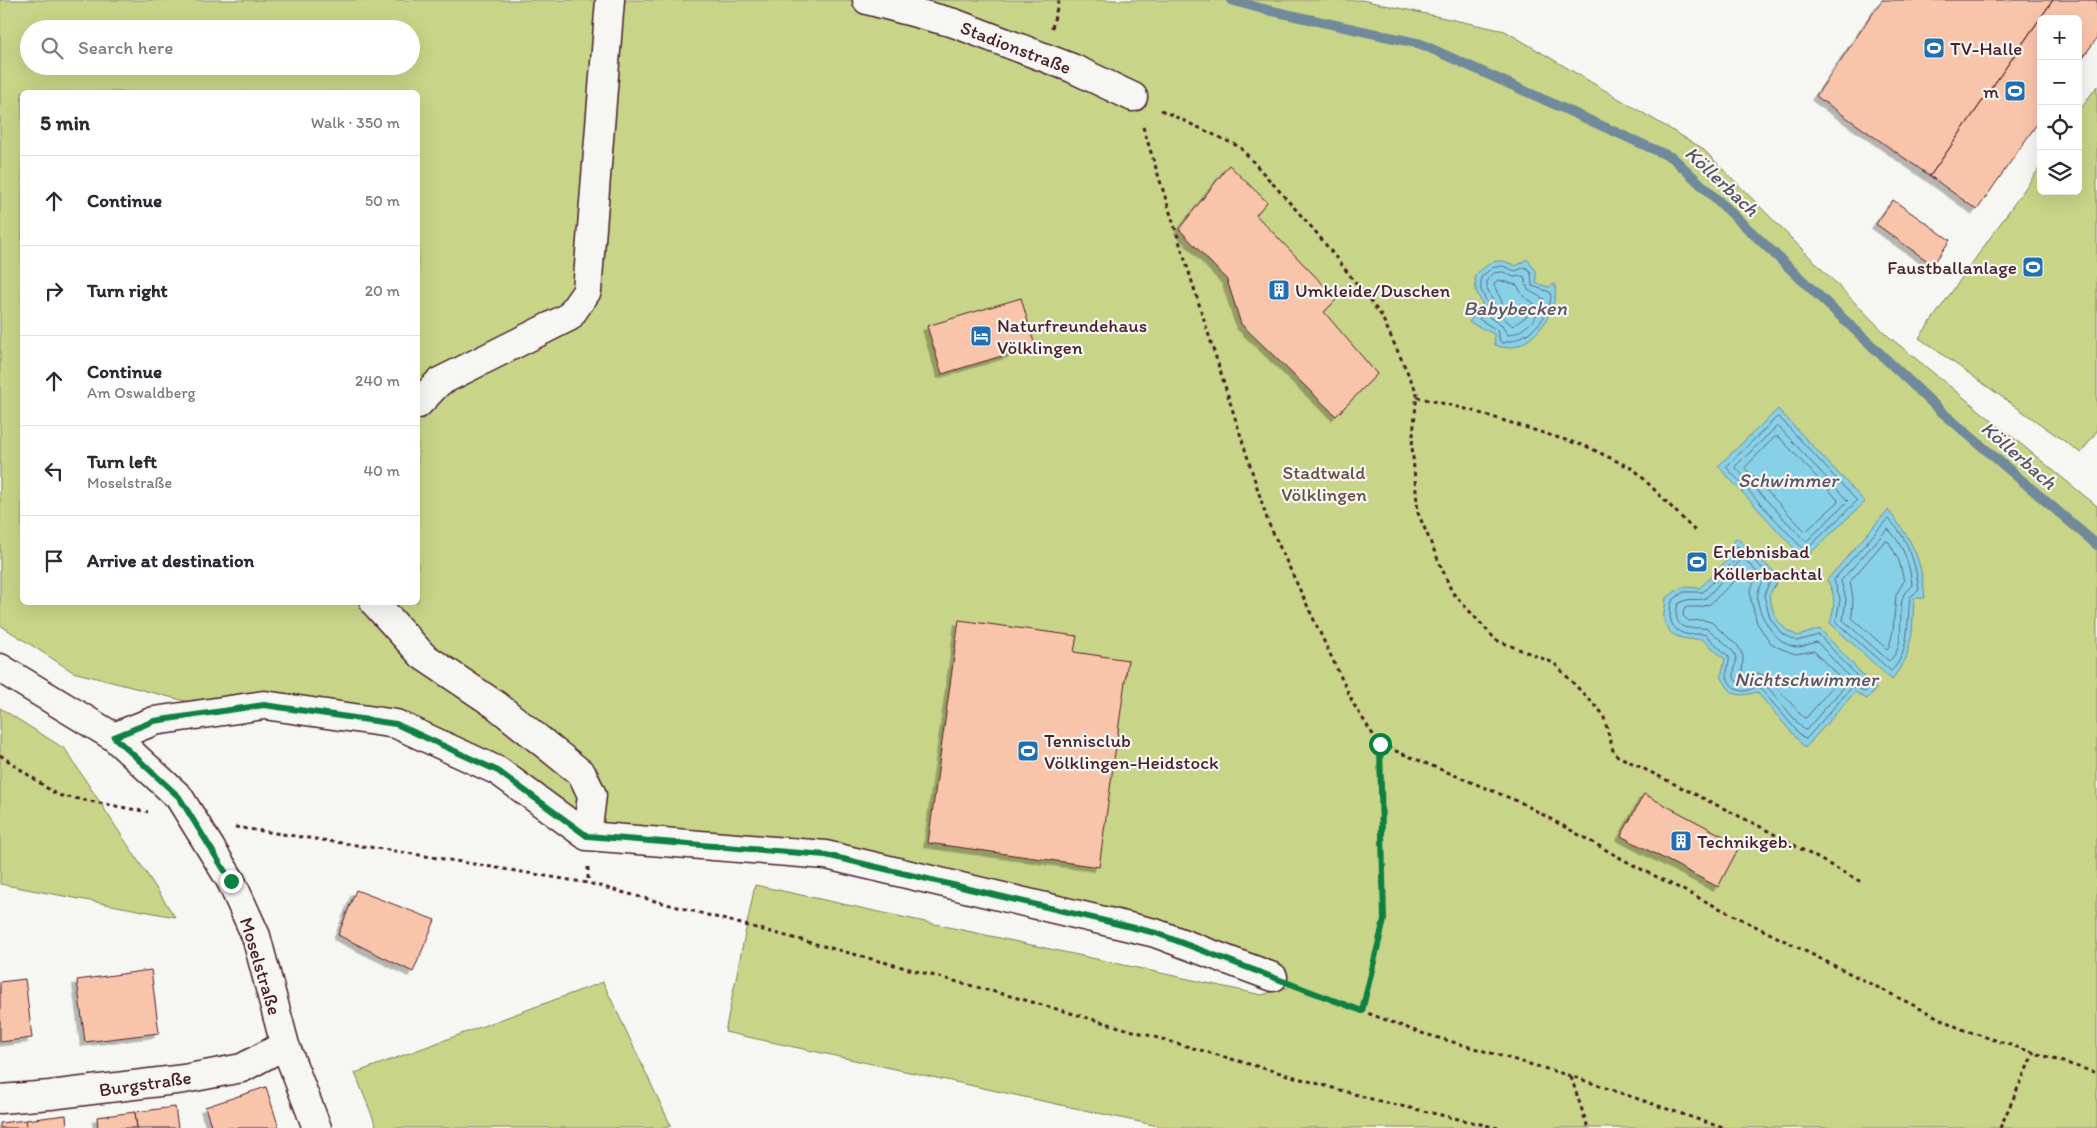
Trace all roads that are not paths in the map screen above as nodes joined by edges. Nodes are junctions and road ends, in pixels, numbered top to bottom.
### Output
1 (610, 0) edge
2 (867, 0) edge
3 (1133, 97) road end
4 (420, 402) edge
5 (377, 605) edge
6 (0, 668) edge
7 (114, 737) junction
8 (587, 836) junction
9 (1273, 977) road end
10 (285, 1045) junction
11 (0, 1099) edge
12 (317, 1128) edge

1 - 4 street
2 - 3 street, Stadionstraße
5 - 8 street
6 - 7 street, Moselstraße
7 - 8 street
7 - 10 street, Moselstraße, bridge
8 - 9 street
10 - 11 street, Burgstraße
10 - 12 street, Moselstraße

